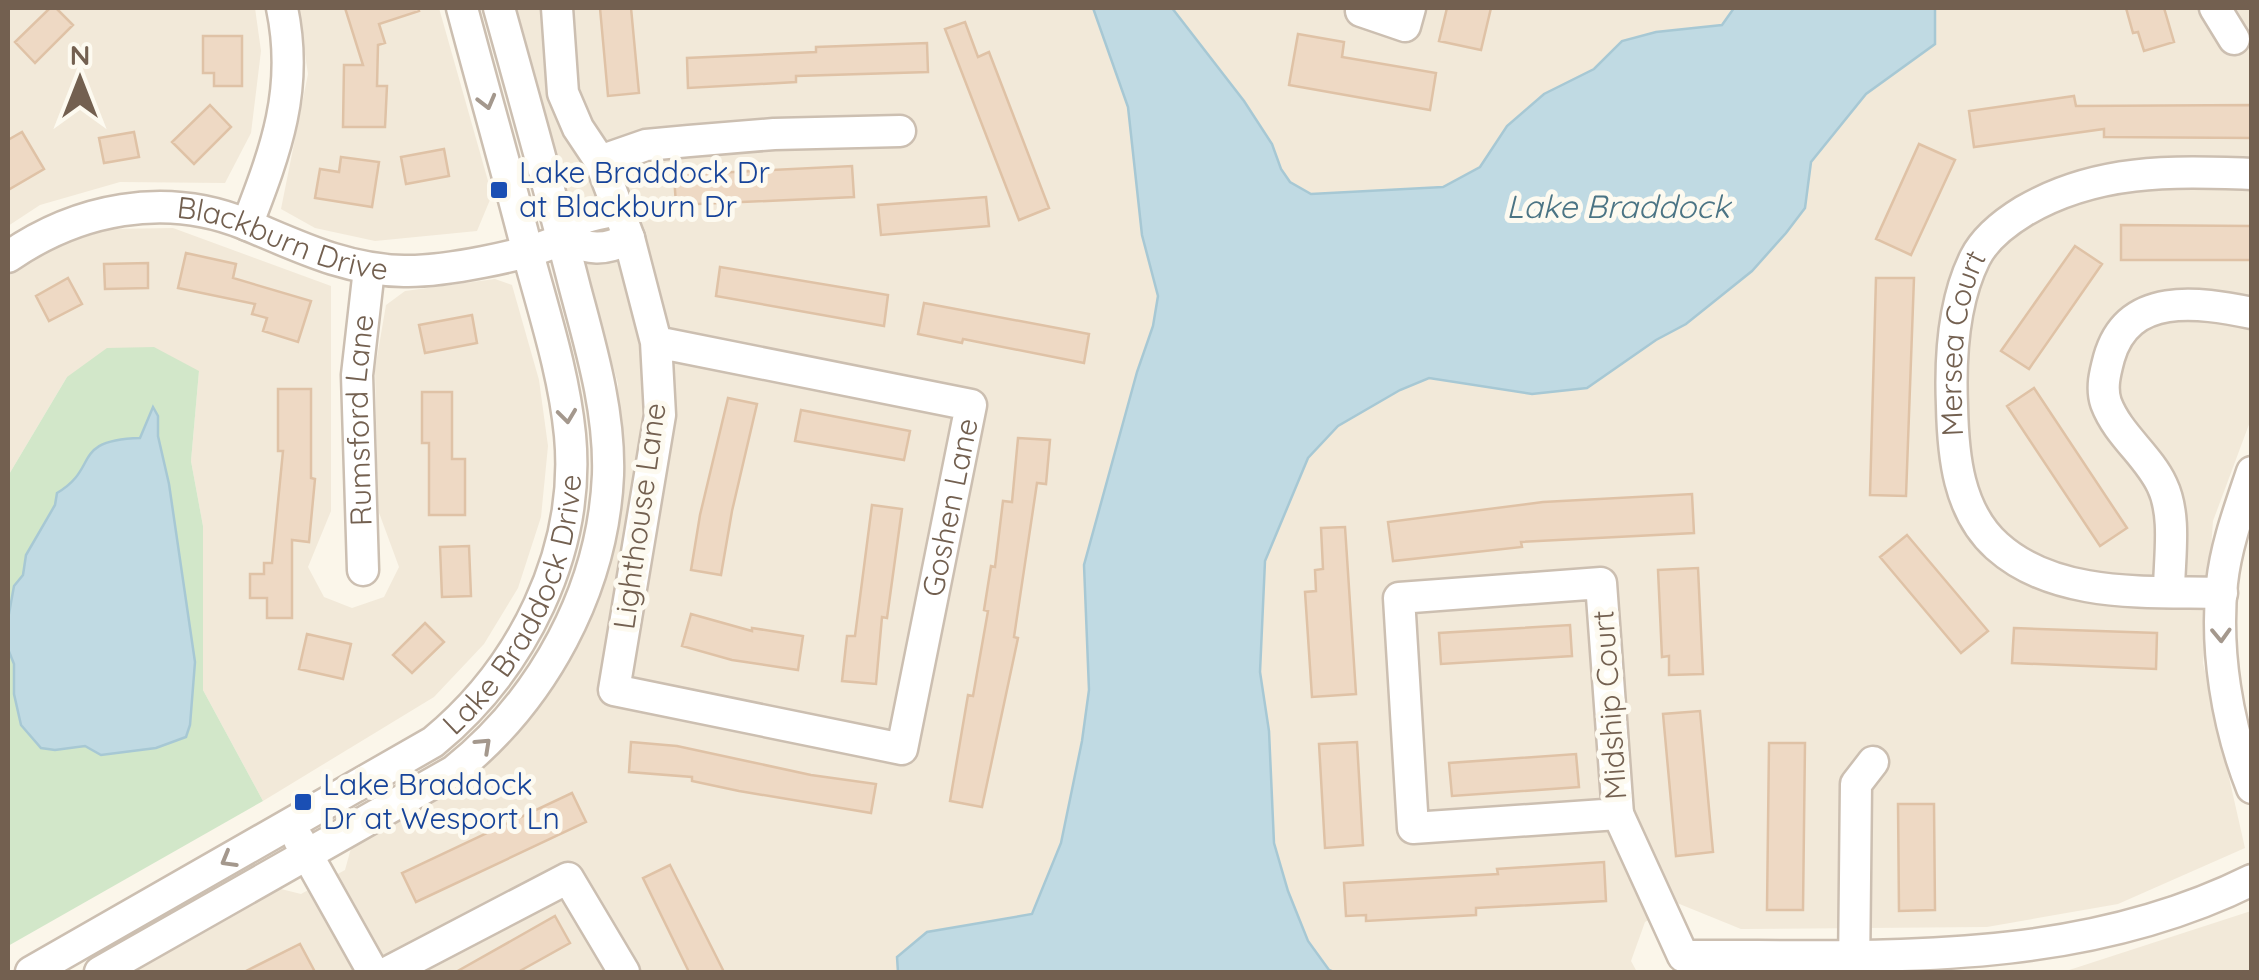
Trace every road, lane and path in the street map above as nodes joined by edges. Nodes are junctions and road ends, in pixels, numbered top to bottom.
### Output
1 (282, 8) edge
2 (462, 8) edge
3 (499, 8) edge
4 (556, 8) edge
5 (1362, 8) edge
6 (1410, 8) edge
7 (2215, 8) edge
8 (2234, 39) dead end
9 (900, 132) dead end
10 (600, 161) junction
11 (2252, 174) edge
12 (618, 210) junction
13 (247, 225) junction
14 (630, 238) junction
15 (563, 239) junction
16 (528, 249) junction
17 (8, 257) edge
18 (369, 269) junction
19 (2252, 313) edge
20 (656, 342) junction
21 (2252, 472) edge
22 (363, 570) dead end
23 (2168, 592) junction
24 (2222, 593) junction
25 (902, 749) joint
26 (1873, 762) dead end
27 (2252, 788) edge
28 (1618, 814) junction
29 (290, 824) junction
30 (308, 854) junction
31 (2252, 880) edge
32 (1684, 964) edge
33 (1853, 964) edge
34 (31, 972) edge
35 (100, 972) edge
36 (373, 972) edge
37 (388, 972) edge
38 (624, 972) edge

1 - 13 street
2 -> 16 street, Lake Braddock Drive
3 - 15 street, Lake Braddock Drive
4 - 10 street, Lighthouse Lane
5 - 6 street
7 - 8 street
9 - 10 street
10 - 12 street, Lighthouse Lane
11 - 23 street, Mersea Court
12 - 14 street, Lighthouse Lane
12 - 15 street, Blackburn Drive
13 - 17 street, Blackburn Drive
13 - 18 street, Blackburn Drive
14 - 15 street, Blackburn Drive
14 - 20 street, Lighthouse Lane
15 - 16 street, Blackburn Drive
30 -> 15 street, Lake Braddock Drive
16 - 18 street, Blackburn Drive
16 -> 29 street, Lake Braddock Drive
18 - 22 street, Rumsford Lane
19 - 23 street
20 - 25 street, Lighthouse Lane
20 - 25 street, Goshen Lane
21 - 24 street
23 - 24 street, Mersea Court
24 -> 27 street
26 - 33 street
28 - 28 street, Midship Court
28 - 32 street
29 - 30 street
29 -> 34 street, Lake Braddock Drive
30 - 35 street, Lake Braddock Drive
30 - 36 street
31 - 33 street
32 - 33 street
37 - 38 street

